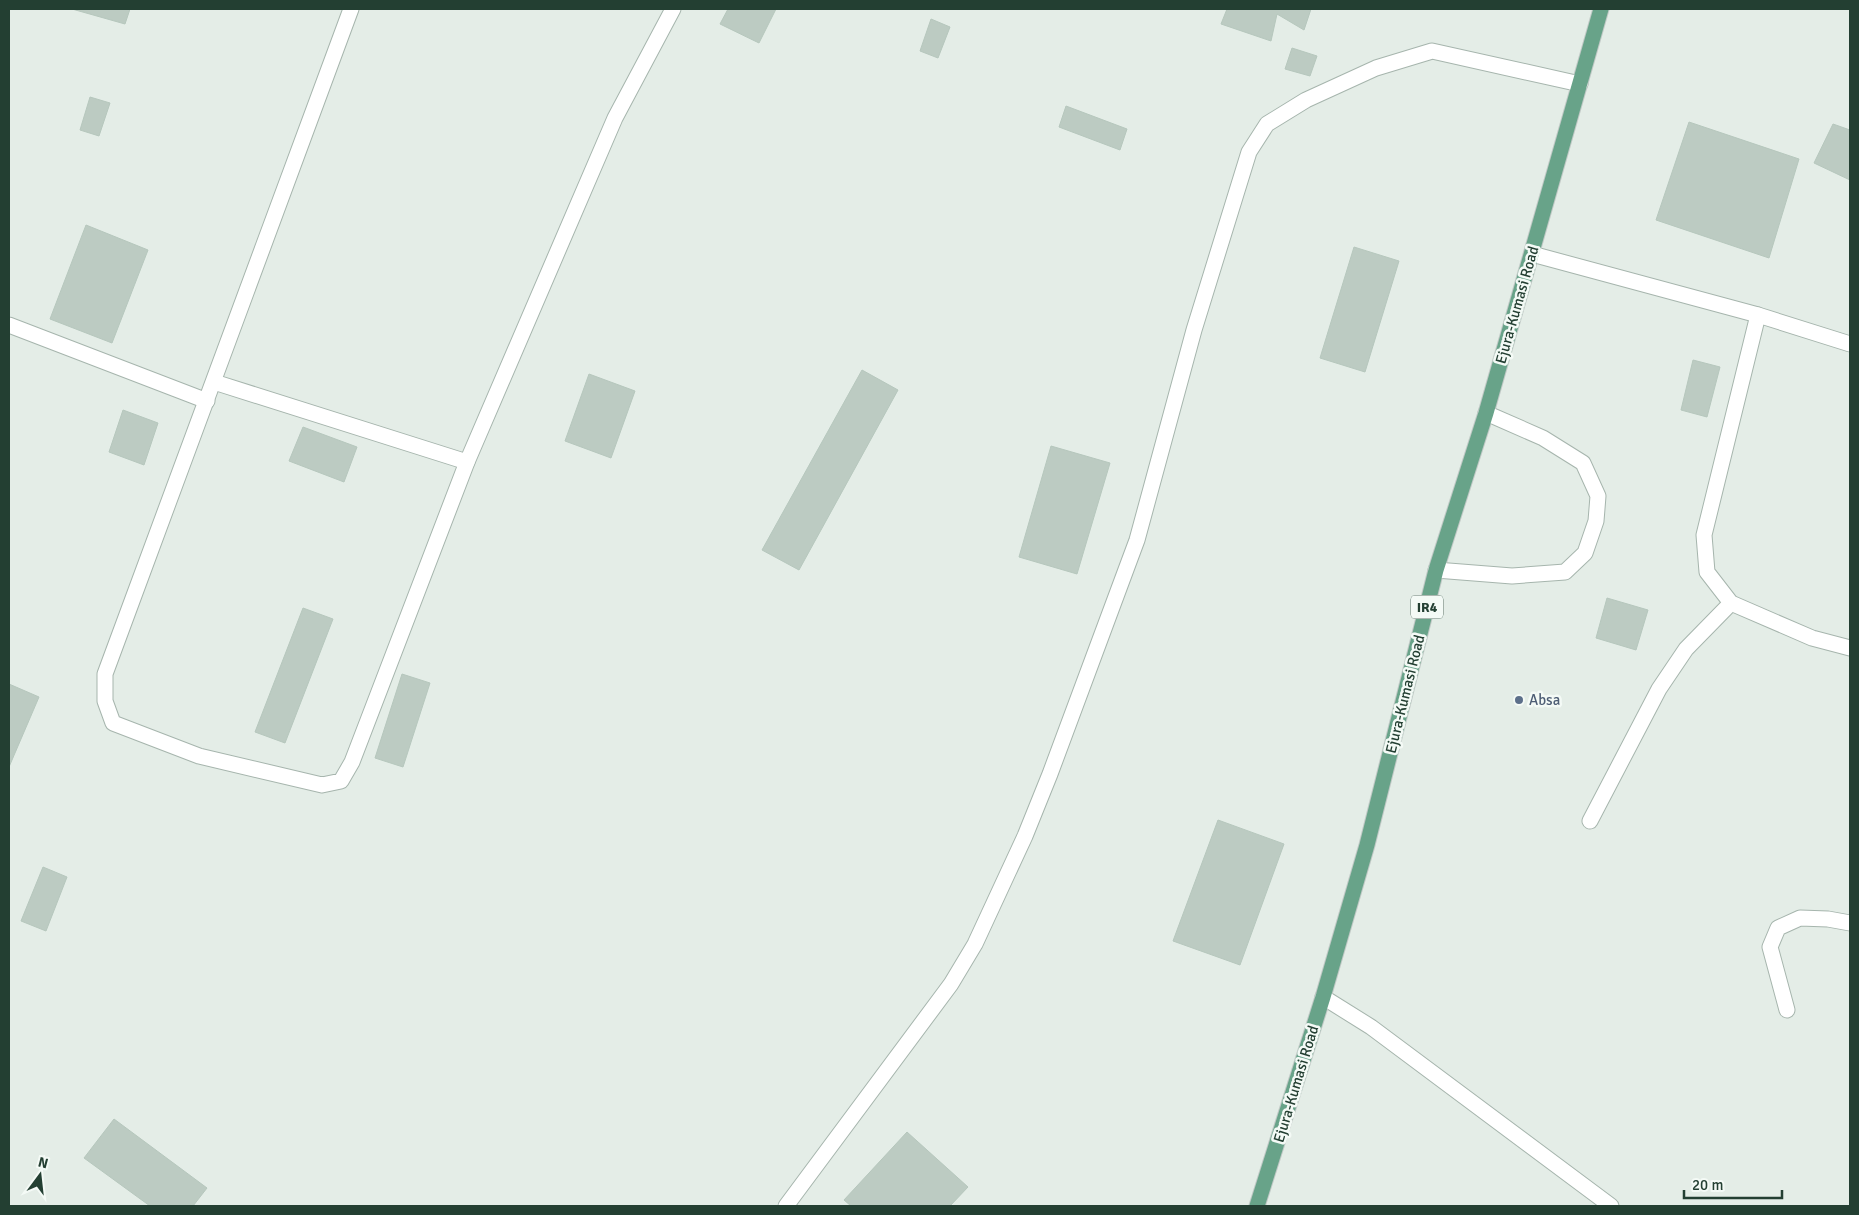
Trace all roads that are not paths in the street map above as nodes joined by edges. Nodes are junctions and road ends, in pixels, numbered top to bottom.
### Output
1 (351, 9) edge
2 (673, 9) edge
3 (1601, 9) edge
4 (1580, 84) junction
5 (1532, 254) junction
6 (1758, 316) junction
7 (9, 325) edge
8 (1850, 344) edge
9 (214, 382) junction
10 (207, 401) junction
11 (1486, 413) junction
12 (467, 462) junction
13 (1436, 570) junction
14 (1731, 602) junction
15 (1850, 648) edge
16 (1590, 821) dead end
17 (1850, 923) edge
18 (1323, 997) junction
19 (1787, 1010) dead end
20 (786, 1206) edge
21 (1257, 1206) edge
22 (1611, 1206) edge

1 - 9 street
2 - 12 street
3 - 4 main road, Ejura-Kumasi Road / IR4
4 - 5 main road, Ejura-Kumasi Road / IR4
4 - 20 street
5 - 6 street
5 - 11 main road, Ejura-Kumasi Road / IR4
6 - 8 street
6 - 14 street
7 - 10 street
9 - 10 street
9 - 12 street
10 - 12 street
11 - 13 main road, Ejura-Kumasi Road / IR4
11 - 13 street
13 - 18 main road, Ejura-Kumasi Road / IR4
14 - 15 street
14 - 16 street
17 - 19 street
18 - 21 main road, Ejura-Kumasi Road / IR4
18 - 22 street

